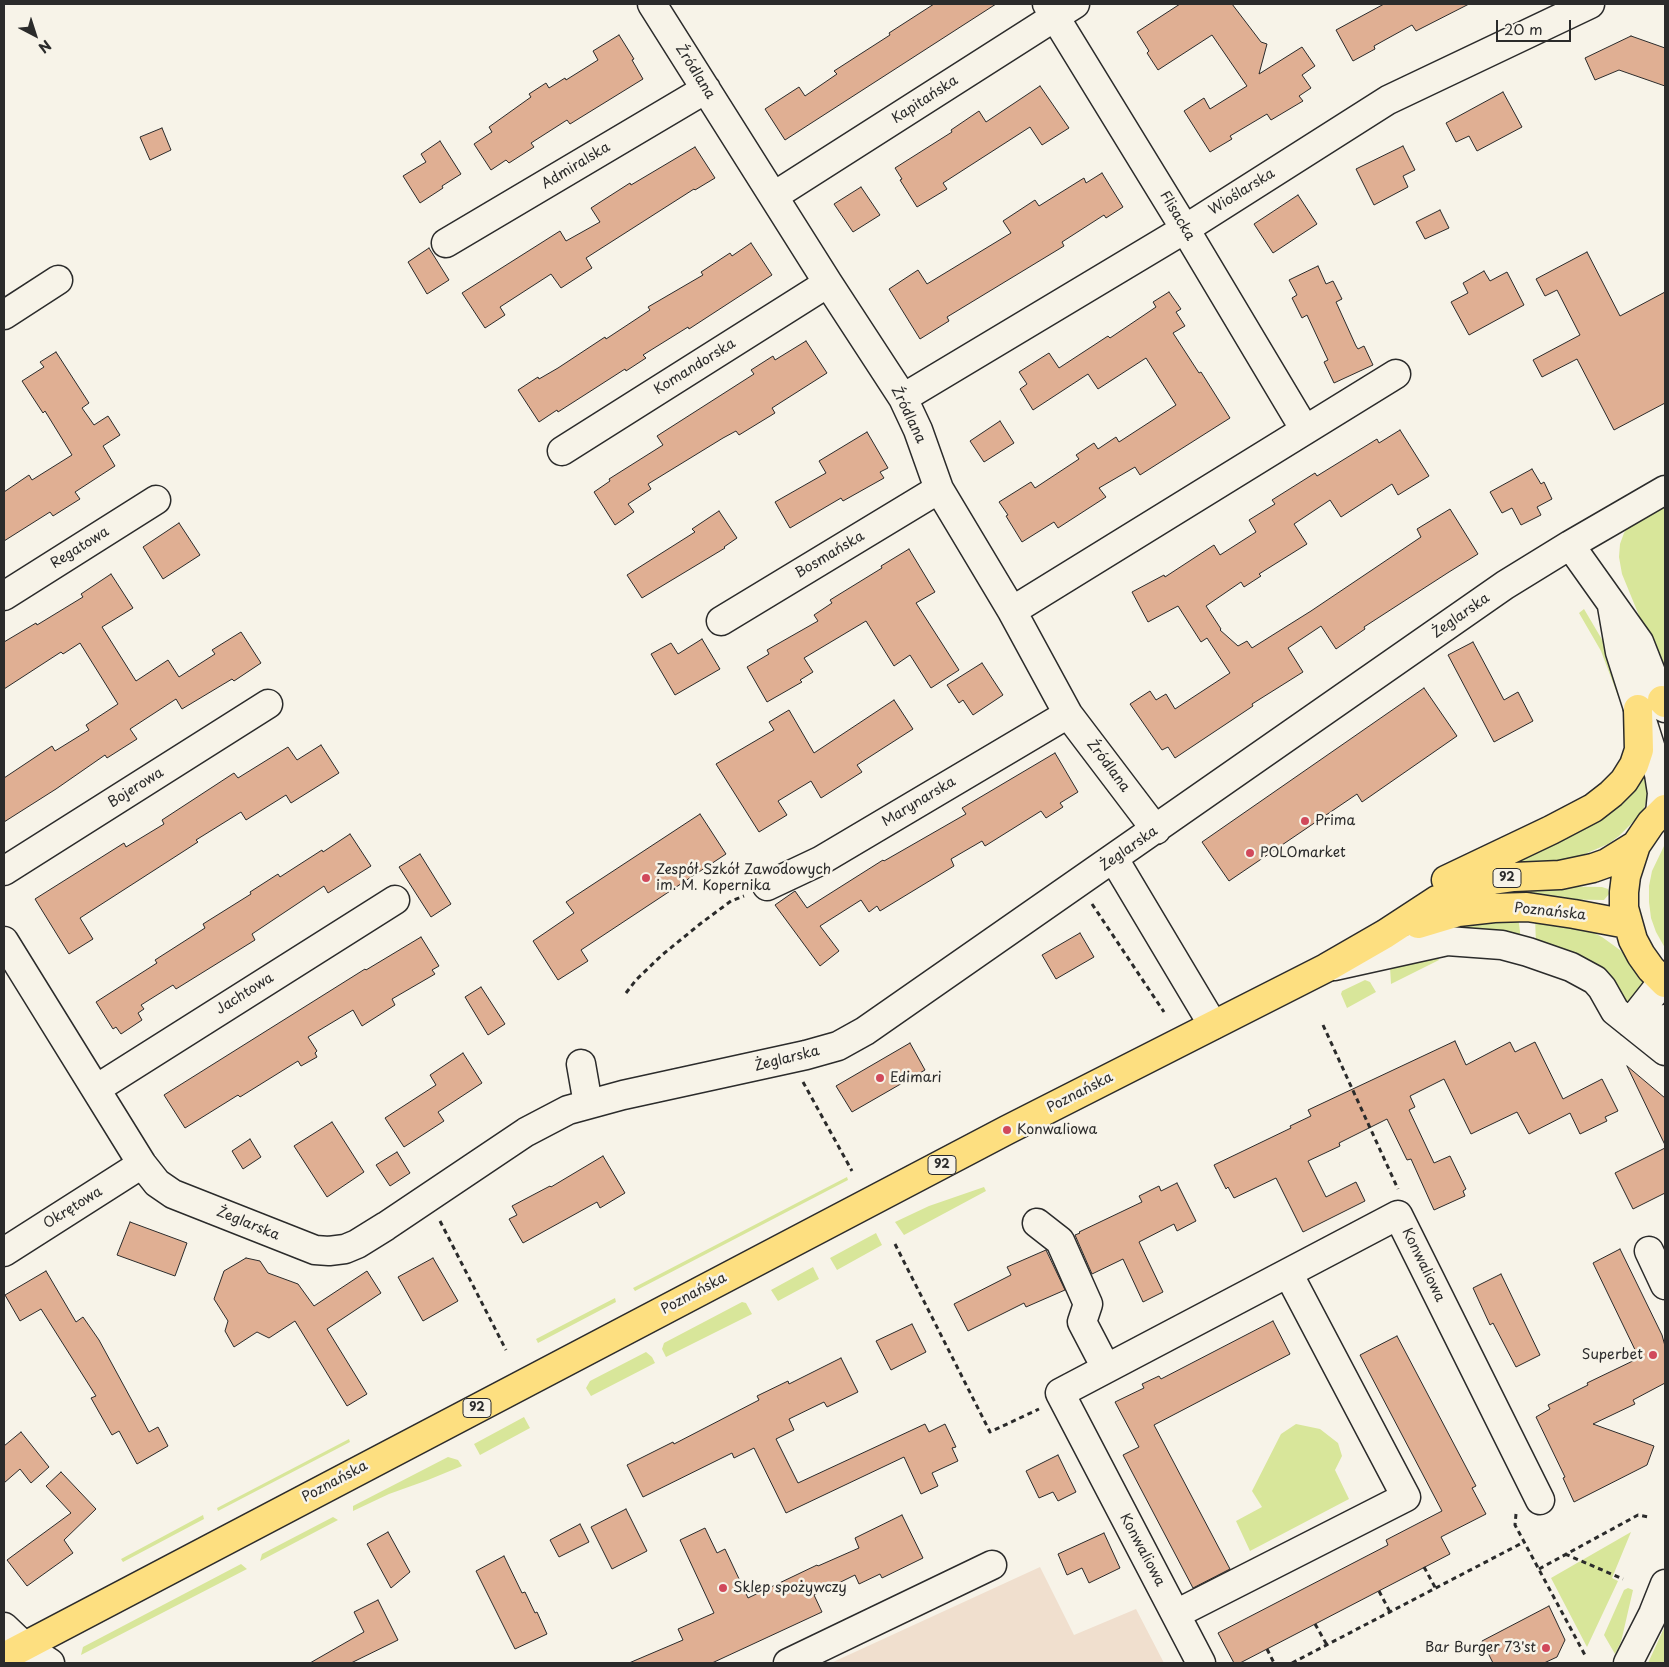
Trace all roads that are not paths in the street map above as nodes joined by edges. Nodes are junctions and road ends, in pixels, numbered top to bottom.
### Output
1 (652, 4) edge
2 (1590, 4) edge
3 (1059, 8) edge
4 (706, 89) junction
5 (774, 196) junction
6 (1185, 228) junction
7 (446, 244) dead end
8 (58, 280) dead end
9 (828, 283) junction
10 (4, 315) edge
11 (1396, 374) dead end
12 (902, 398) junction
13 (1305, 430) junction
14 (562, 451) dead end
15 (938, 489) junction
16 (1665, 490) edge
17 (156, 500) dead end
18 (1570, 545) junction
19 (4, 596) edge
20 (1012, 610) junction
21 (721, 620) dead end
22 (268, 704) dead end
23 (1658, 705) edge
24 (1068, 714) junction
25 (1663, 811) edge
26 (1156, 830) junction
27 (1636, 845) junction
28 (1114, 859) junction
29 (4, 871) edge
30 (767, 886) road end
31 (395, 900) dead end
32 (1627, 924) junction
33 (1385, 934) junction
34 (4, 941) edge
35 (1326, 968) junction
36 (1664, 982) edge
37 (1213, 1025) junction
38 (1652, 1033) edge
39 (581, 1064) dead end
40 (96, 1090) junction
41 (588, 1104) junction
42 (142, 1164) junction
43 (1037, 1223) dead end
44 (1650, 1251) dead end
45 (4, 1252) edge
46 (1288, 1273) junction
47 (1665, 1285) edge
48 (1106, 1368) junction
49 (1540, 1500) road end
50 (992, 1565) dead end
51 (1665, 1584) edge
52 (1176, 1614) junction
53 (4, 1627) edge
54 (14, 1651) edge
55 (50, 1663) edge
56 (788, 1663) edge
57 (1201, 1663) edge
58 (1628, 1663) edge

1 - 4 street, Źródlana
2 - 6 street, Wioślarska
3 - 5 street, Kapitańska
3 - 6 street, Flisacka
4 - 5 street, Źródlana
4 - 7 street, Admiralska
5 - 9 street, Źródlana
6 - 12 street, Wioślarska
6 - 13 street, Flisacka
8 - 10 street
9 - 12 street, Źródlana
9 - 14 street, Komandorska
11 - 13 street
12 - 15 street, Źródlana
13 - 20 street
15 - 20 street, Źródlana
15 - 21 street, Bosmańska
16 - 18 street, Żeglarska
17 - 19 street, Regatowa
18 - 23 street
18 - 26 street, Żeglarska
20 - 24 street, Źródlana
22 - 29 street, Bojerowa
23 - 25 street
23 - 33 main road
24 - 26 street, Źródlana
24 - 30 street, Marynarska
25 - 27 main road, 92
26 - 28 street, Żeglarska
27 - 32 main road, 92
27 - 33 main road, Poznańska / 92
28 - 37 street
28 - 41 street, Żeglarska
31 - 40 street, Jachtowa
32 - 33 main road, Poznańska / 92
32 - 36 main road, 92
33 - 35 main road, Poznańska / 92
34 - 40 street, Żeglarska
35 - 37 main road, Poznańska / 92
35 - 38 street
36 - 38 street
37 - 54 main road, Poznańska / 92
39 - 41 street
40 - 42 street, Żeglarska
41 - 42 street, Żeglarska
42 - 45 street, Okrętowa
43 - 48 street
44 - 47 street
46 - 48 street, Konwaliowa
46 - 49 street, Konwaliowa
46 - 52 street
48 - 52 street, Konwaliowa
50 - 56 street
51 - 58 street
52 - 57 street, Konwaliowa
53 - 54 street
54 - 55 street

